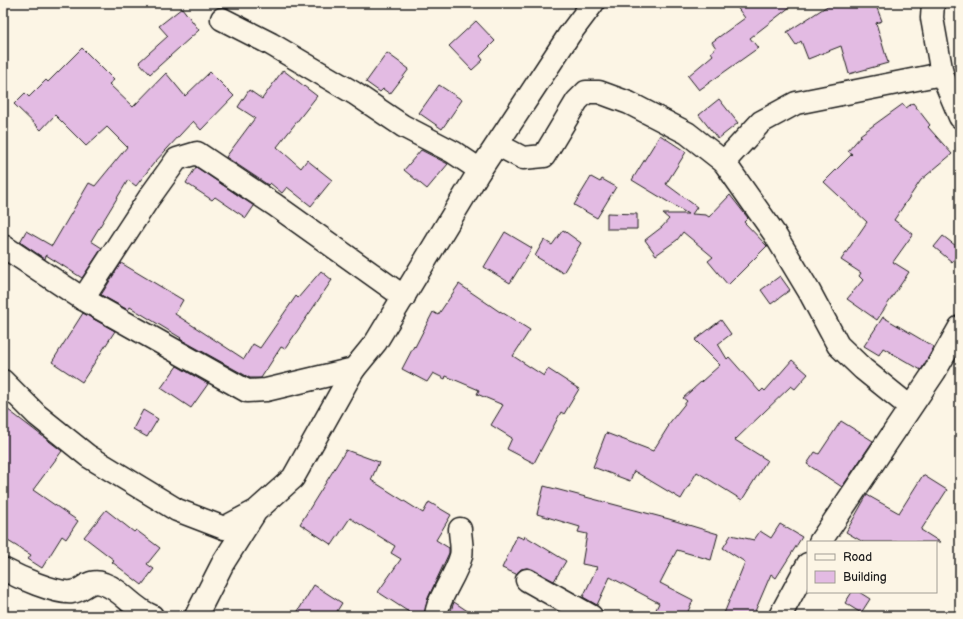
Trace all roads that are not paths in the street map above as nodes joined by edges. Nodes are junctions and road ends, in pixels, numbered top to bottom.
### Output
1 (593, 3) edge
2 (933, 3) edge
3 (222, 19) dead end
4 (942, 74) junction
5 (960, 117) edge
6 (498, 145) junction
7 (724, 162) junction
8 (480, 170) junction
9 (4, 250) edge
10 (404, 297) junction
11 (83, 298) junction
12 (960, 327) edge
13 (354, 369) junction
14 (3, 381) edge
15 (910, 407) junction
16 (256, 511) junction
17 (460, 529) dead end
18 (821, 541) edge
19 (807, 566) edge
20 (3, 569) edge
21 (527, 580) dead end
22 (152, 616) edge
23 (196, 616) edge
24 (436, 616) edge
25 (591, 616) edge
26 (780, 616) edge

1 - 6 street
2 - 4 street
3 - 8 street
4 - 5 street
4 - 7 street
6 - 7 street
6 - 8 street
7 - 15 street
8 - 10 street
9 - 11 street
10 - 11 street
10 - 13 street
11 - 13 street
12 - 15 street
13 - 16 street
14 - 16 street
15 - 18 street
16 - 23 street
17 - 24 street
19 - 26 street
20 - 22 street
21 - 25 street

